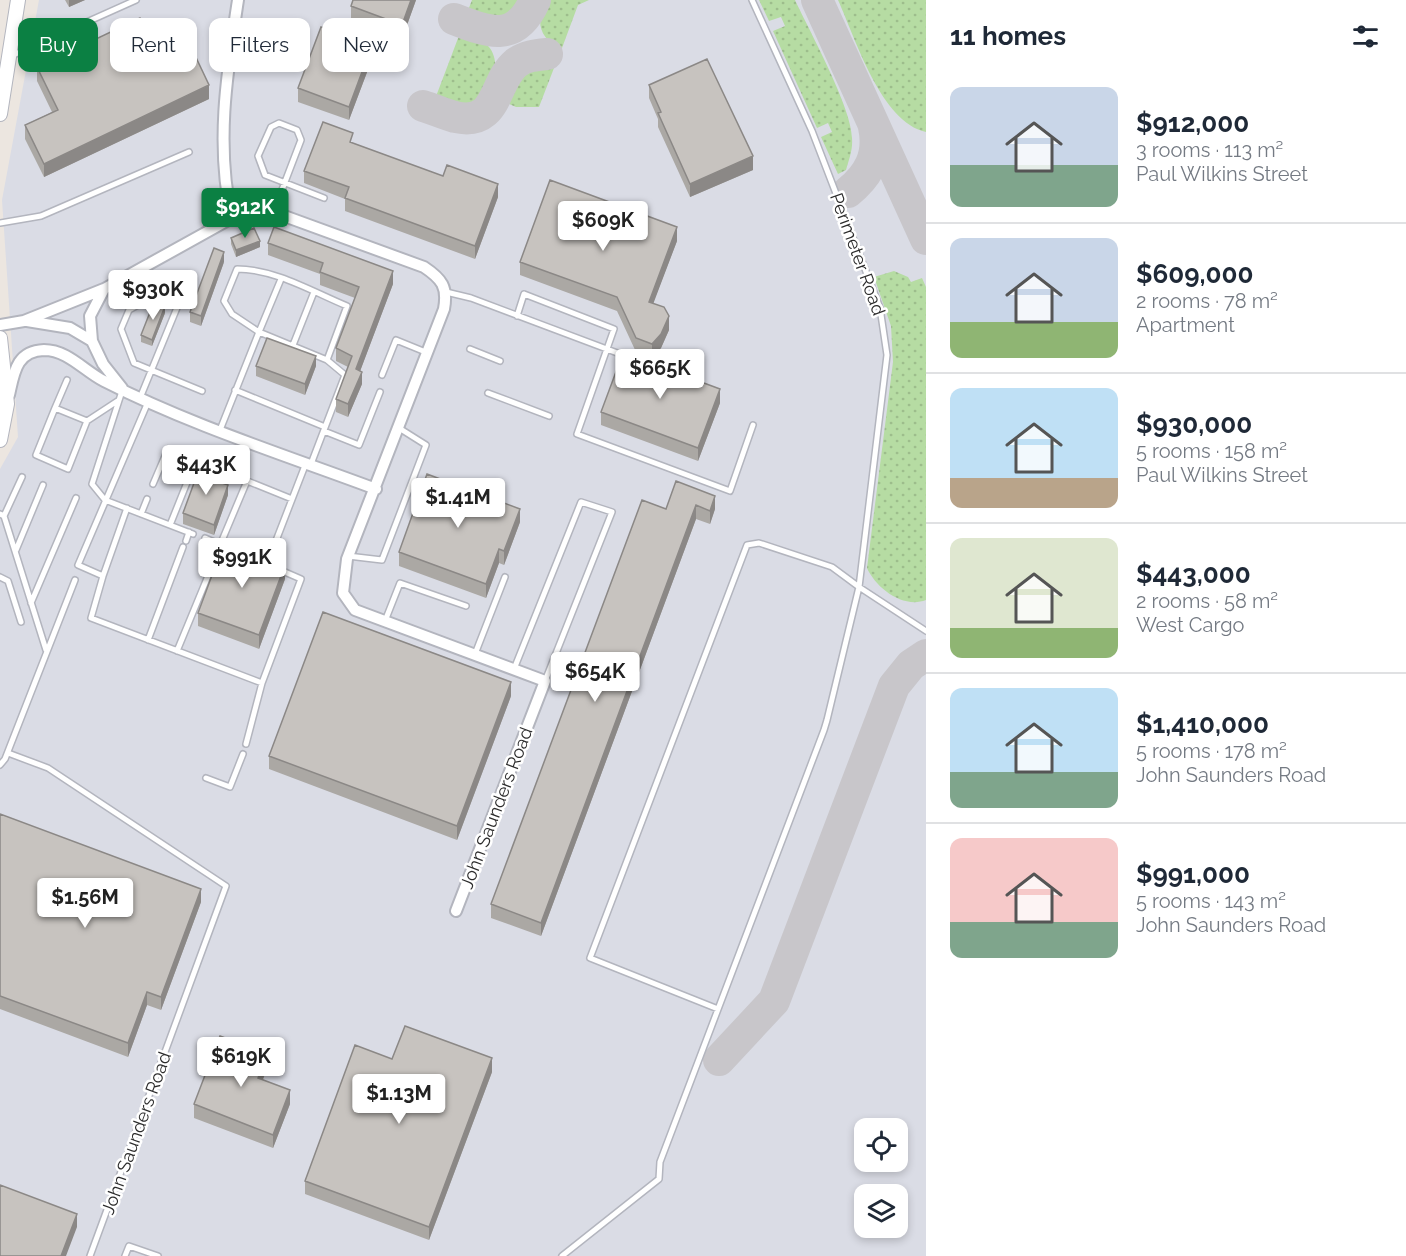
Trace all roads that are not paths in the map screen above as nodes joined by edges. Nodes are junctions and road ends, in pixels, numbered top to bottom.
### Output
1 (18, 0) edge
2 (136, 0) edge
3 (238, 0) edge
4 (752, 0) edge
5 (9, 57) junction
6 (0, 114) edge
7 (189, 152) dead end
8 (284, 182) junction
9 (324, 198) dead end
10 (272, 216) junction
11 (232, 218) junction
12 (0, 223) edge
13 (281, 279) junction
14 (445, 288) junction
15 (104, 289) junction
16 (314, 292) junction
17 (517, 316) junction
18 (24, 321) junction
19 (0, 326) edge
20 (259, 332) junction
21 (0, 338) edge
22 (92, 341) junction
23 (293, 345) junction
24 (470, 349) dead end
25 (608, 350) junction
26 (428, 353) junction
27 (327, 360) junction
28 (500, 361) dead end
29 (637, 361) edge
30 (152, 371) junction
31 (382, 375) dead end
32 (67, 380) dead end
33 (235, 390) junction
34 (202, 391) dead end
35 (380, 392) dead end
36 (488, 393) dead end
37 (121, 394) junction
38 (144, 400) junction
39 (7, 404) junction
40 (55, 408) junction
41 (549, 416) dead end
42 (87, 421) junction
43 (753, 425) dead end
44 (399, 428) junction
45 (324, 429) junction
46 (220, 430) junction
47 (1, 434) edge
48 (196, 460) junction
49 (309, 464) junction
50 (22, 477) dead end
51 (247, 481) junction
52 (153, 484) dead end
53 (44, 485) dead end
54 (376, 489) junction
55 (76, 498) dead end
56 (147, 499) dead end
57 (292, 499) junction
58 (105, 500) junction
59 (127, 508) junction
60 (141, 514) junction
61 (2, 515) edge
62 (170, 525) junction
63 (205, 538) dead end
64 (220, 548) junction
65 (15, 551) junction
66 (239, 552) edge
67 (348, 556) junction
68 (215, 559) edge
69 (257, 560) edge
70 (267, 564) junction
71 (103, 576) junction
72 (0, 577) edge
73 (505, 578) dead end
74 (75, 580) dead end
75 (859, 587) junction
76 (31, 603) junction
77 (466, 606) dead end
78 (385, 621) junction
79 (21, 622) dead end
80 (926, 631) edge
81 (148, 640) junction
82 (46, 651) junction
83 (177, 651) junction
84 (475, 655) junction
85 (514, 669) junction
86 (545, 681) junction
87 (262, 683) junction
88 (246, 744) dead end
89 (8, 753) junction
90 (243, 754) dead end
91 (0, 765) edge
92 (206, 778) dead end
93 (456, 911) dead end
94 (718, 1010) junction
95 (90, 1256) edge
96 (125, 1256) edge
97 (158, 1256) edge
98 (562, 1256) edge

1 - 5 street
2 - 5 lane
3 - 11 street
4 - 75 lane, Perimeter Road
5 - 6 street
7 - 12 lane
8 - 8 lane
8 - 9 lane
8 - 10 lane
10 - 11 street
10 - 14 street
11 - 15 street
13 - 16 lane
13 - 20 lane
13 - 20 lane
14 - 17 lane
14 - 26 street
15 - 18 street
15 - 22 street
16 - 23 lane
16 - 27 lane
17 - 25 lane
17 - 25 lane
18 - 19 street
18 - 22 street
20 - 23 lane
20 - 33 lane
21 - 39 street
22 - 37 street
23 - 27 lane
24 - 28 lane
25 - 29 lane
25 - 43 lane
26 - 31 lane
26 - 44 street
27 - 45 lane
30 - 30 lane
30 - 34 lane
30 - 38 lane
32 - 40 lane
33 - 45 lane
33 - 46 lane
35 - 45 lane
36 - 41 lane
37 - 38 street
37 - 39 street
37 - 42 lane
37 - 58 lane
38 - 46 street
38 - 58 lane
39 - 47 street
40 - 42 lane
40 - 42 lane
44 - 54 street
44 - 67 lane
45 - 49 lane
46 - 49 street
48 - 51 lane
48 - 52 lane
48 - 62 lane
49 - 54 street
49 - 57 lane
50 - 61 lane
51 - 57 lane
51 - 64 lane
53 - 65 lane
54 - 67 street
55 - 76 lane
56 - 60 lane
57 - 70 lane
58 - 59 lane
58 - 71 lane
59 - 60 lane
59 - 71 lane
60 - 62 lane
61 - 65 lane
62 - 81 lane
63 - 64 lane
64 - 66 lane
65 - 76 lane
67 - 78 street
68 - 83 lane
69 - 70 lane
70 - 87 lane
71 - 81 lane
72 - 79 lane
73 - 84 lane
74 - 82 lane
75 - 80 lane
75 - 94 lane, Perimeter Road
75 - 94 lane
76 - 82 lane
77 - 78 lane
78 - 84 street
81 - 83 lane
82 - 89 lane
83 - 87 lane
84 - 85 street
85 - 86 street
85 - 86 lane
86 - 93 street, John Saunders Road
87 - 88 lane
89 - 91 lane
89 - 95 lane, John Saunders Road
90 - 92 lane
94 - 98 lane, Perimeter Road
96 - 97 lane

